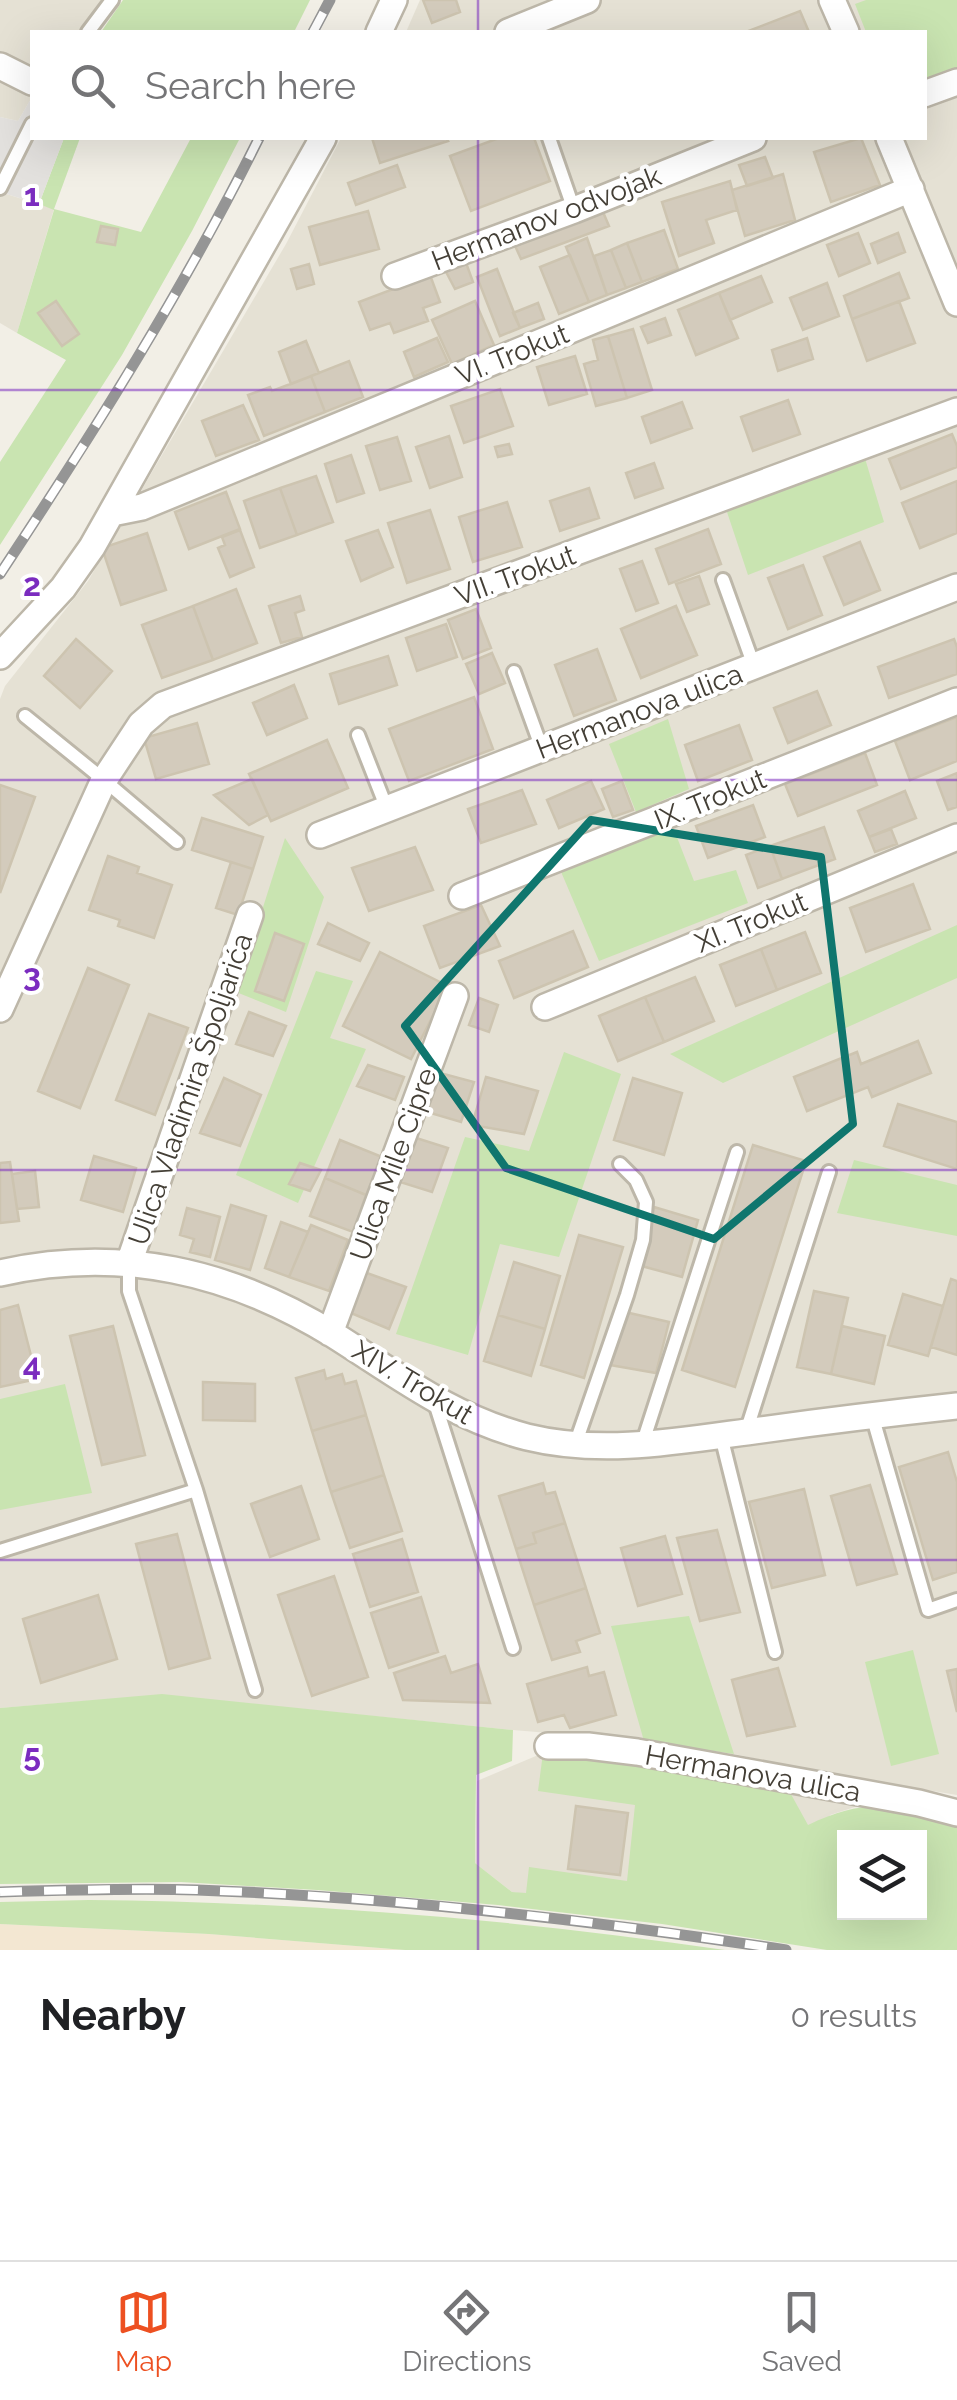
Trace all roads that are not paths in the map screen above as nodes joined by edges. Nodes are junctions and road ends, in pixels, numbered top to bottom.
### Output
1 (112, 0) edge
2 (394, 0) edge
3 (588, 0) edge
4 (833, 0) edge
5 (90, 30) edge
6 (380, 30) edge
7 (513, 30) edge
8 (845, 30) edge
9 (0, 66) edge
10 (30, 81) edge
11 (957, 82) edge
12 (927, 93) edge
13 (30, 128) edge
14 (322, 140) edge
15 (550, 140) edge
16 (748, 140) edge
17 (890, 140) edge
18 (0, 188) edge
19 (910, 189) junction
20 (574, 210) junction
21 (394, 276) dead end
22 (956, 297) edge
23 (957, 411) edge
24 (112, 513) junction
25 (724, 580) dead end
26 (957, 586) edge
27 (0, 656) edge
28 (754, 666) junction
29 (514, 672) dead end
30 (957, 701) edge
31 (25, 716) dead end
32 (358, 735) dead end
33 (542, 749) junction
34 (104, 780) junction
35 (387, 809) junction
36 (320, 835) dead end
37 (957, 837) edge
38 (177, 842) dead end
39 (462, 896) dead end
40 (250, 916) dead end
41 (455, 996) dead end
42 (545, 1006) dead end
43 (0, 1009) edge
44 (738, 1152) dead end
45 (620, 1164) dead end
46 (829, 1172) dead end
47 (129, 1263) junction
48 (0, 1274) edge
49 (330, 1333) junction
50 (434, 1400) junction
51 (957, 1406) edge
52 (872, 1415) junction
53 (734, 1434) junction
54 (642, 1444) junction
55 (575, 1445) junction
56 (196, 1490) junction
57 (0, 1551) edge
58 (957, 1600) edge
59 (513, 1648) dead end
60 (775, 1652) dead end
61 (255, 1690) dead end
62 (548, 1746) dead end
63 (957, 1813) edge

1 - 5 lane
2 - 6 street
3 - 7 street
4 - 8 street
9 - 10 street
11 - 12 street
13 - 18 lane
14 - 24 street
15 - 20 lane
16 - 20 street, Hermanov odvojak
17 - 19 street
19 - 22 street
19 - 24 street, VI. Trokut
20 - 21 street, Hermanov odvojak
23 - 34 street, VII. Trokut
24 - 27 street
25 - 28 lane
26 - 28 street, Hermanova ulica
28 - 33 street, Hermanova ulica
29 - 33 lane
30 - 39 street, IX. Trokut
31 - 34 lane
32 - 35 lane
33 - 35 street, Hermanova ulica
34 - 38 lane
34 - 43 street
35 - 36 street, Hermanova ulica
37 - 42 street, XI. Trokut
40 - 47 street, Ulica Vladimira Špoljarića
41 - 49 street, Ulica Mile Cipre
44 - 54 lane
45 - 55 lane
46 - 53 lane
47 - 48 street, XIV. Trokut
47 - 49 street, XIV. Trokut
47 - 56 lane
49 - 50 street, XIV. Trokut
50 - 55 street, XIV. Trokut
50 - 59 lane
51 - 52 street, XIV. Trokut
52 - 53 street, XIV. Trokut
52 - 58 lane
53 - 54 street, XIV. Trokut
53 - 60 lane
54 - 55 street, XIV. Trokut
56 - 57 lane
56 - 61 lane
62 - 63 street, Hermanova ulica

